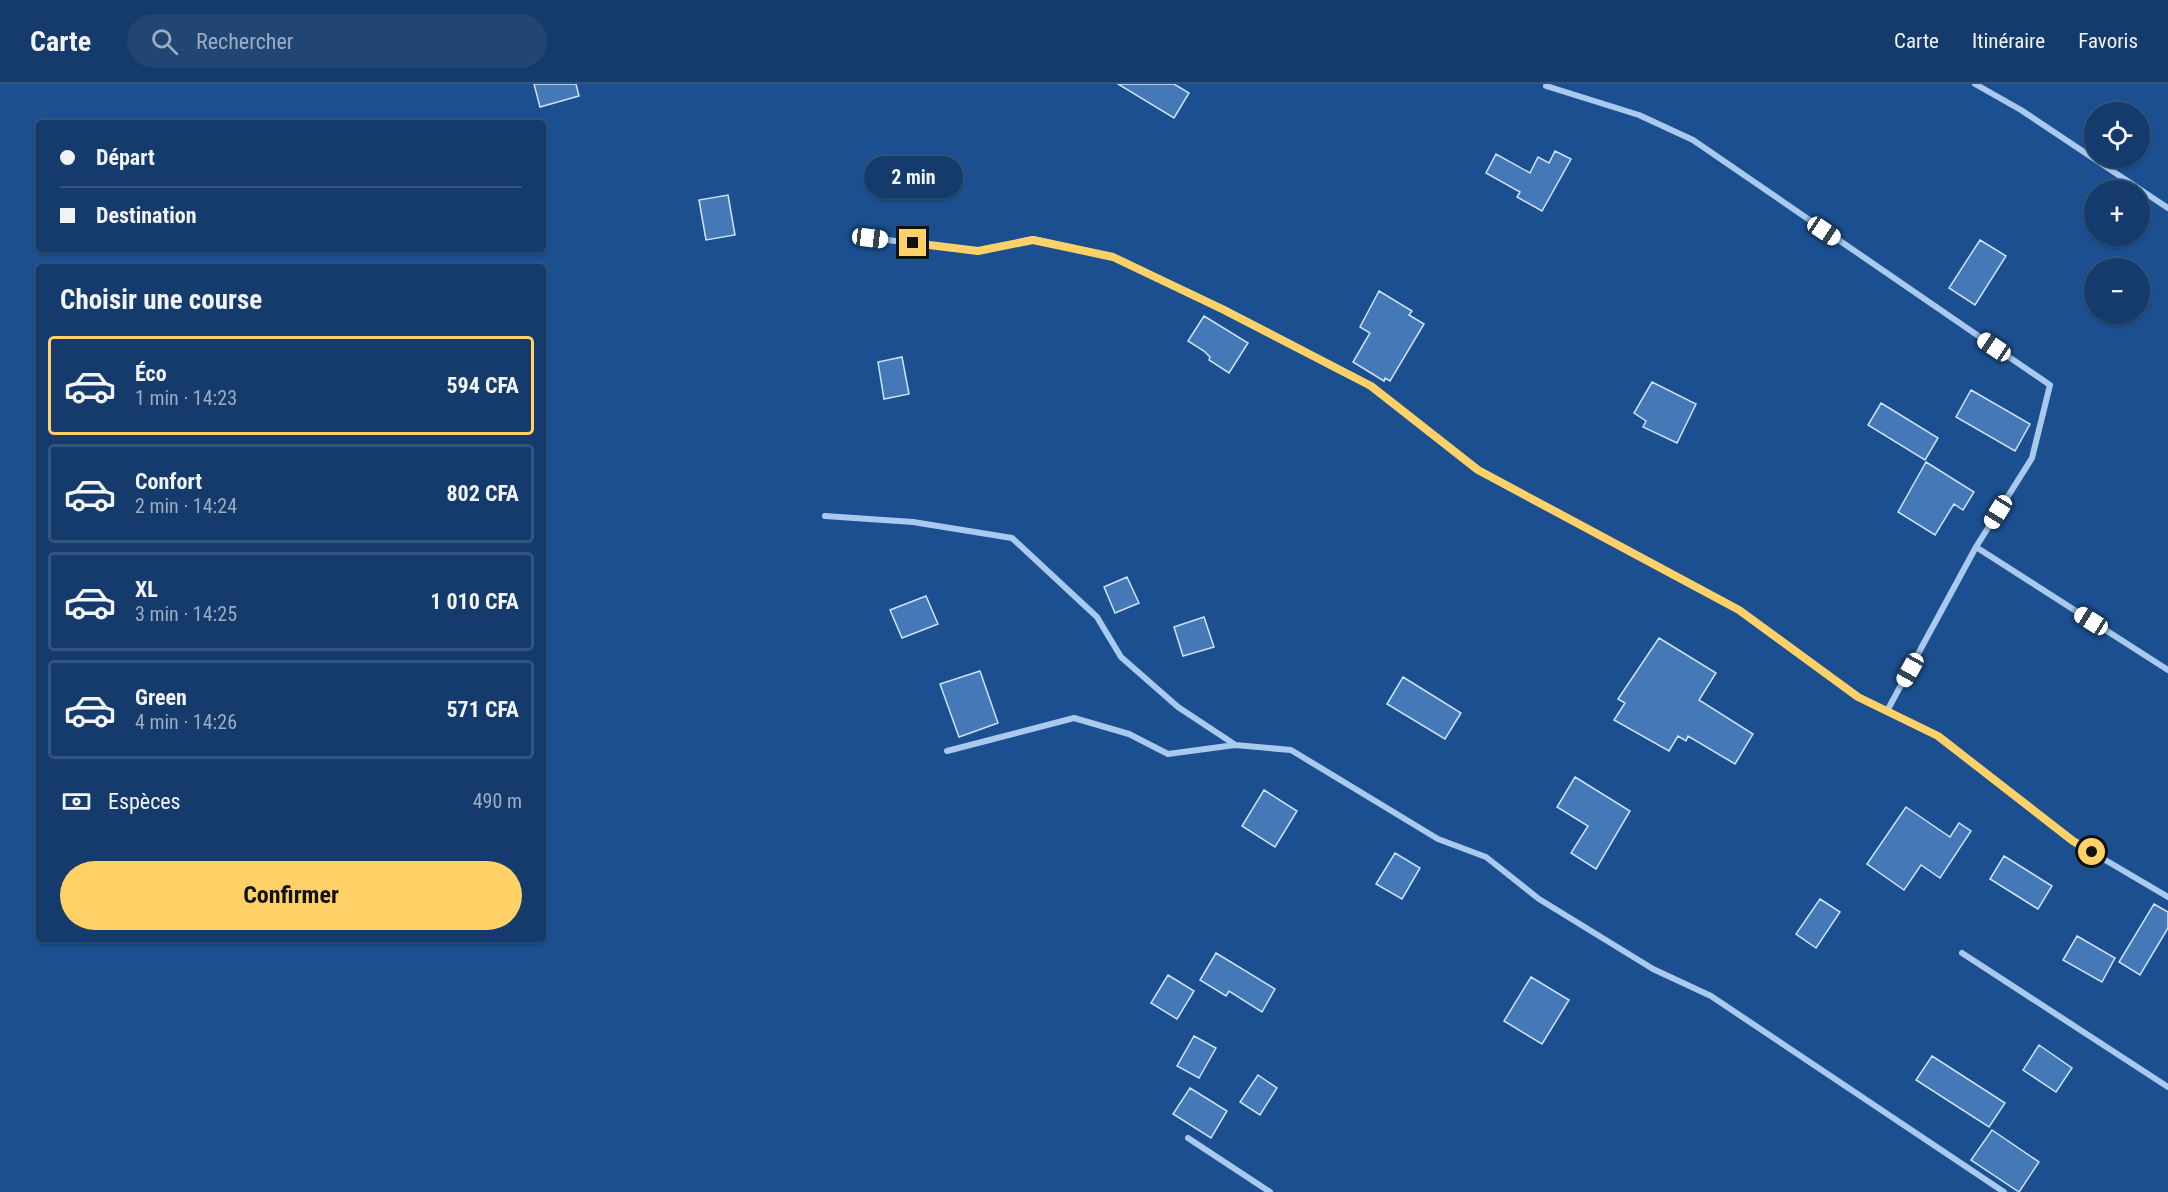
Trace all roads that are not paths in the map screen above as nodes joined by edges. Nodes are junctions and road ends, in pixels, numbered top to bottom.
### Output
1 (1975, 84) edge
2 (1546, 86) dead end
3 (2168, 208) edge
4 (870, 238) dead end
5 (825, 516) dead end
6 (1976, 547) junction
7 (2168, 670) edge
8 (1887, 711) junction
9 (1235, 745) junction
10 (947, 751) dead end
11 (2168, 897) edge
12 (1962, 953) dead end
13 (2168, 1087) edge
14 (1188, 1138) dead end
15 (1270, 1192) edge
16 (2004, 1192) edge

1 - 3 street
2 - 6 street
4 - 8 street
5 - 9 street
6 - 7 street
6 - 8 street
8 - 11 street
9 - 10 street
9 - 16 street
12 - 13 street
14 - 15 street

